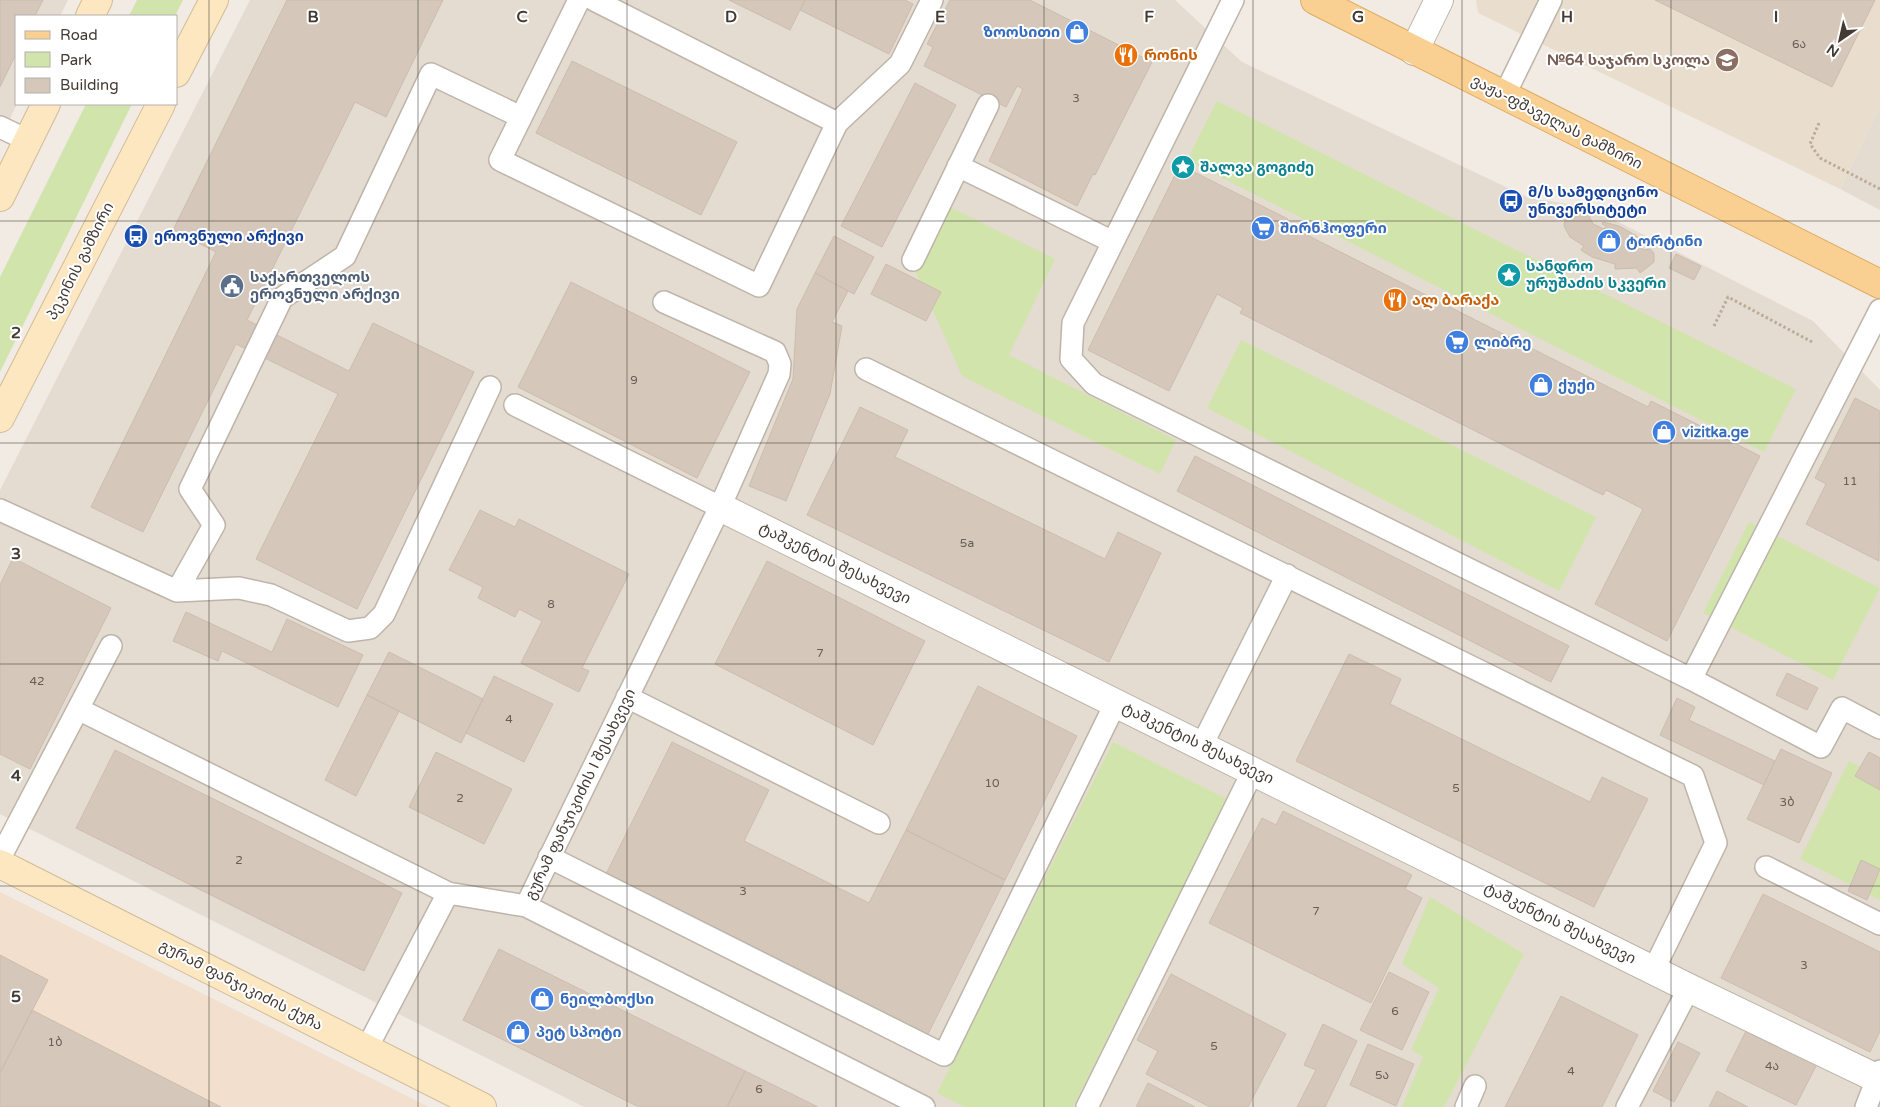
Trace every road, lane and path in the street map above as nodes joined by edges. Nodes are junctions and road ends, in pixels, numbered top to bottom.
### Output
1 (98, 0) edge
2 (214, 0) edge
3 (578, 0) edge
4 (594, 0) edge
5 (932, 0) edge
6 (1232, 0) edge
7 (1315, 0) edge
8 (1439, 0) edge
9 (1551, 0) edge
10 (90, 15) edge
11 (1414, 51) junction
12 (178, 69) edge
13 (1504, 96) junction
14 (45, 105) edge
15 (160, 105) edge
16 (988, 105) dead end
17 (521, 118) junction
18 (838, 123) junction
19 (1819, 123) dead end
20 (0, 127) edge
21 (27, 140) junction
22 (958, 166) junction
23 (1880, 188) edge
24 (0, 197) edge
25 (1113, 242) junction
26 (913, 260) dead end
27 (1880, 284) edge
28 (664, 302) dead end
29 (1880, 310) edge
30 (1714, 326) dead end
31 (1814, 343) dead end
32 (866, 369) dead end
33 (490, 387) dead end
34 (515, 405) dead end
35 (0, 418) edge
36 (720, 507) junction
37 (0, 510) edge
38 (1288, 575) junction
39 (177, 591) junction
40 (111, 646) dead end
41 (1691, 680) junction
42 (627, 697) junction
43 (1116, 702) junction
44 (78, 710) junction
45 (1880, 728) edge
46 (1202, 745) junction
47 (1254, 771) junction
48 (879, 823) dead end
49 (0, 858) edge
50 (550, 858) junction
51 (0, 864) edge
52 (1766, 867) dead end
53 (448, 893) junction
54 (526, 906) junction
55 (1880, 924) edge
56 (1654, 969) junction
57 (1689, 988) junction
58 (367, 1048) junction
59 (1879, 1077) edge
60 (1475, 1086) dead end
61 (482, 1107) edge
62 (924, 1107) edge
63 (1087, 1107) edge
64 (1466, 1107) edge
65 (1626, 1107) edge
66 (1866, 1107) edge

1 - 10 main road
2 - 12 main road
3 - 17 lane
4 - 18 lane
5 - 18 lane
6 - 25 lane
7 - 11 main road, ვაჟა-ფშაველას გამზირი
8 - 11 street
9 - 13 lane
11 - 13 main road, ვაჟა-ფშაველას გამზირი
13 - 27 main road, ვაჟა-ფშაველას გამზირი
14 - 21 main road
15 - 35 main road, პეკინის გამზირი
16 - 22 lane
17 - 18 lane
17 - 39 lane
19 - 23 path
20 - 21 lane
21 - 24 main road
22 - 25 lane
22 - 26 lane
25 - 41 lane
28 - 36 lane, გურამ ფანჯიკიძის I შესახვევი
29 - 41 lane
30 - 31 path
32 - 38 lane
33 - 39 lane
34 - 36 lane, ტაშკენტის შესახვევი
36 - 42 lane, გურამ ფანჯიკიძის I შესახვევი
36 - 43 street, ტაშკენტის შესახვევი
37 - 39 lane
38 - 46 lane
38 - 56 lane
40 - 44 lane
41 - 45 lane
42 - 48 lane
42 - 50 lane, გურამ ფანჯიკიძის I შესახვევი
43 - 46 street, ტაშკენტის შესახვევი
43 - 50 lane
44 - 49 lane
44 - 53 lane, გურამ ფანჯიკიძის I შესახვევი
46 - 47 street, ტაშკენტის შესახვევი
47 - 56 street, ტაშკენტის შესახვევი
47 - 63 lane
50 - 54 lane, გურამ ფანჯიკიძის I შესახვევი
51 - 58 main road, გურამ ფანჯიკიძის ქუჩა
52 - 55 lane
53 - 54 lane, გურამ ფანჯიკიძის I შესახვევი
53 - 58 lane
54 - 62 lane
56 - 57 street, ტაშკენტის შესახვევი
57 - 59 street, ტაშკენტის შესახვევი
57 - 65 lane
58 - 61 main road, გურამ ფანჯიკიძის ქუჩა
59 - 66 lane
60 - 64 lane

